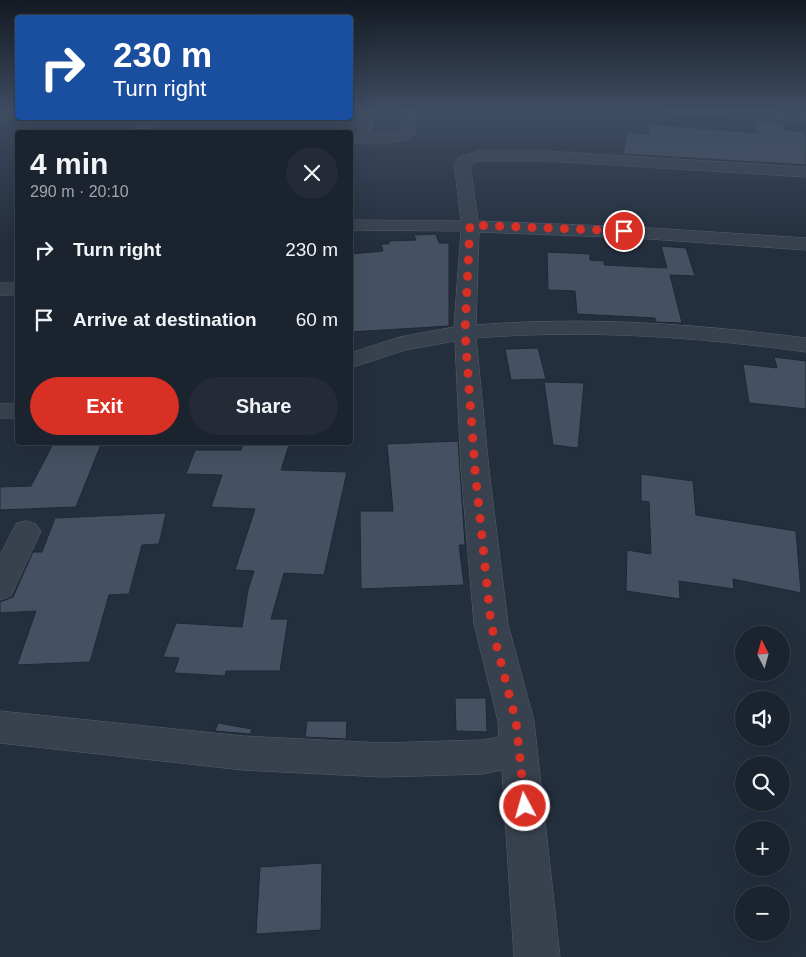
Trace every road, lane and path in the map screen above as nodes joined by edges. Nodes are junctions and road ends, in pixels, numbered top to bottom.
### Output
1 (806, 172) edge
2 (353, 225) edge
3 (470, 225) junction
4 (806, 244) edge
5 (0, 289) edge
6 (15, 289) edge
7 (465, 332) junction
8 (806, 345) edge
9 (353, 360) edge
10 (0, 411) edge
11 (15, 411) edge
12 (26, 531) dead end
13 (0, 588) edge
14 (0, 727) edge
15 (518, 750) junction
16 (537, 957) edge

1 - 3 street
2 - 3 street
3 - 4 street
3 - 7 street
5 - 6 street
7 - 8 street
7 - 9 street
7 - 15 street
10 - 11 street
12 - 13 street
14 - 15 street
15 - 16 street

